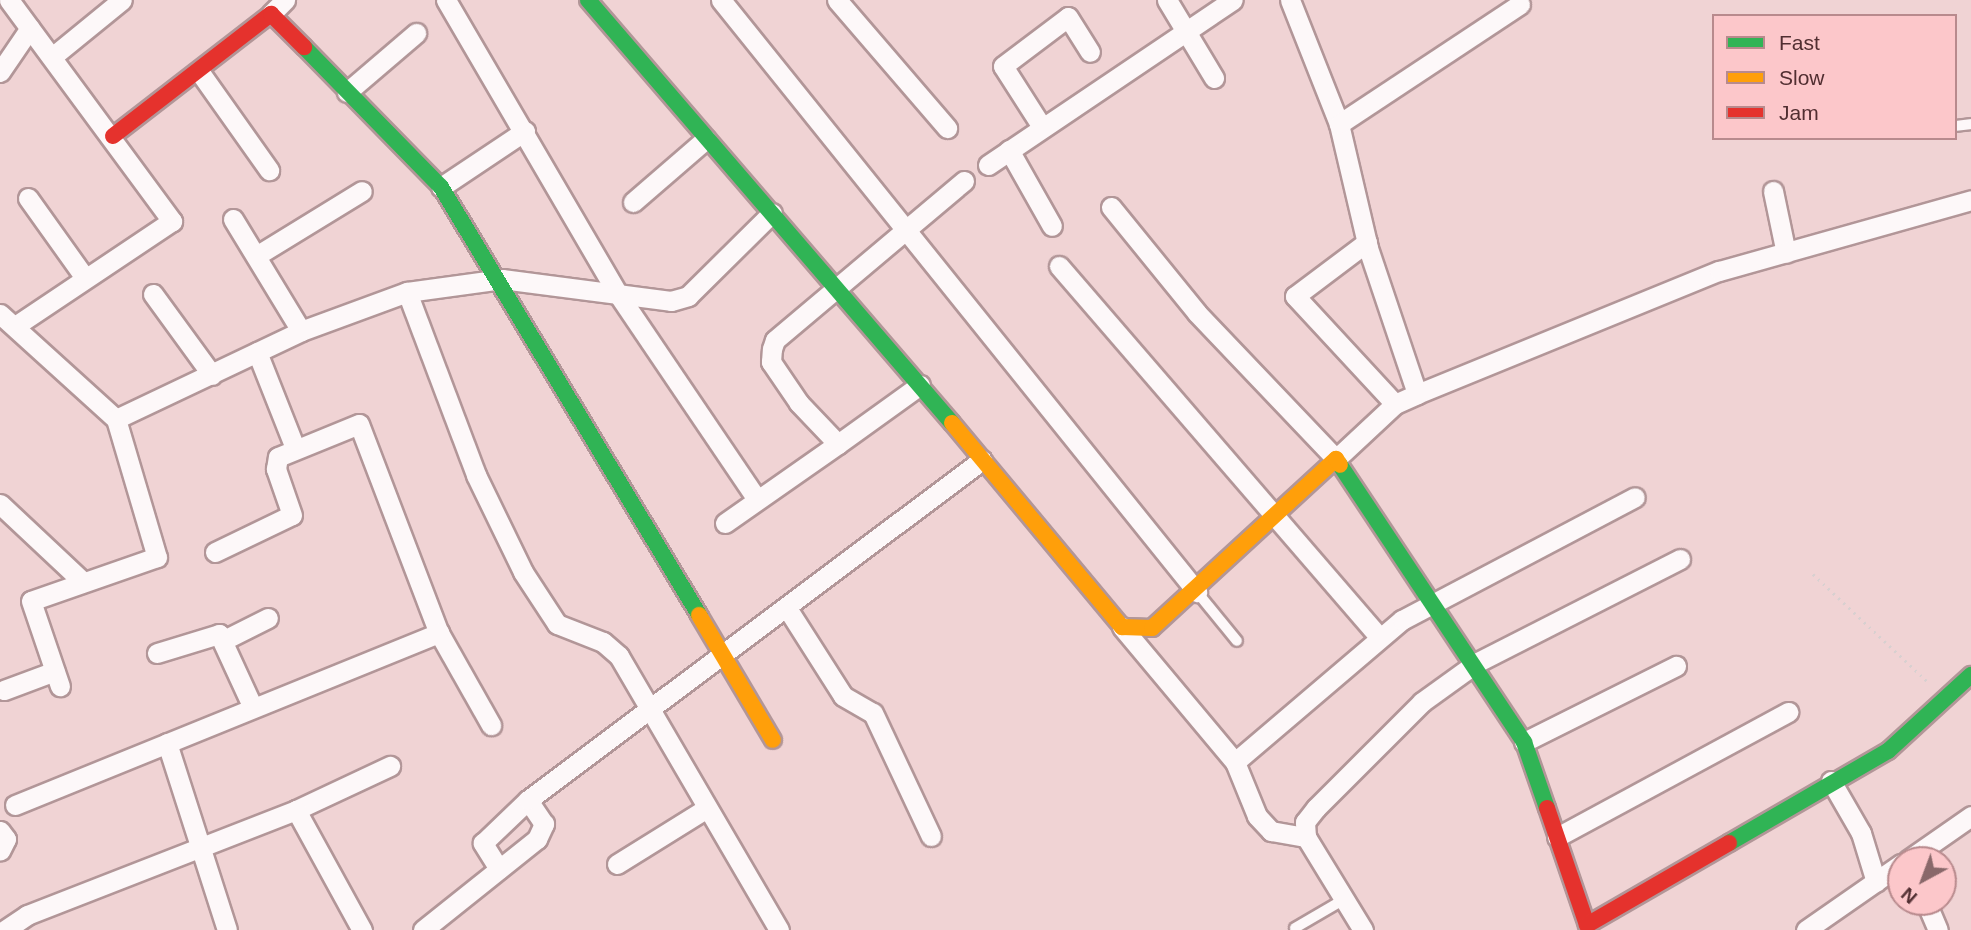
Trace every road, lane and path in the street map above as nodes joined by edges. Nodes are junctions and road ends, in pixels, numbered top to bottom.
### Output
1 (9, 0) edge
2 (122, 0) edge
3 (446, 0) edge
4 (588, 0) edge
5 (721, 0) edge
6 (837, 0) edge
7 (1167, 0) edge
8 (1233, 0) edge
9 (1290, 0) edge
10 (1520, 4) dead end
11 (278, 7) edge
12 (30, 28) junction
13 (1185, 31) junction
14 (416, 33) dead end
15 (1090, 52) dead end
16 (52, 57) junction
17 (0, 72) edge
18 (201, 74) junction
19 (1214, 78) dead end
20 (347, 92) junction
21 (1339, 124) junction
22 (1042, 127) junction
23 (947, 128) dead end
24 (525, 131) junction
25 (113, 136) junction
26 (706, 139) junction
27 (1009, 150) junction
28 (988, 165) dead end
29 (270, 170) dead end
30 (964, 181) dead end
31 (441, 187) junction
32 (362, 191) dead end
33 (1773, 191) dead end
34 (28, 198) dead end
35 (1971, 200) edge
36 (633, 202) dead end
37 (1111, 206) dead end
38 (772, 213) junction
39 (233, 219) dead end
40 (1052, 226) dead end
41 (905, 231) junction
42 (1367, 242) junction
43 (1786, 253) junction
44 (256, 256) junction
45 (1059, 266) dead end
46 (85, 278) junction
47 (502, 279) junction
48 (838, 285) junction
49 (407, 292) junction
50 (153, 294) dead end
51 (618, 294) junction
52 (8, 320) edge
53 (301, 331) junction
54 (257, 352) junction
55 (212, 374) junction
56 (920, 386) junction
57 (1417, 394) junction
58 (1395, 404) junction
59 (116, 419) junction
60 (838, 444) junction
61 (295, 448) junction
62 (1336, 459) junction
63 (982, 460) junction
64 (1635, 497) dead end
65 (756, 498) junction
66 (1, 506) edge
67 (1276, 520) junction
68 (725, 523) dead end
69 (215, 552) dead end
70 (1680, 559) dead end
71 (1813, 575) dead end
72 (83, 582) junction
73 (1197, 592) junction
74 (1428, 604) junction
75 (788, 607) junction
76 (268, 618) dead end
77 (1122, 627) junction
78 (439, 633) junction
79 (1378, 635) junction
80 (224, 640) junction
81 (1237, 641) dead end
82 (157, 653) dead end
83 (719, 656) junction
84 (1476, 663) junction
85 (1676, 666) dead end
86 (1971, 675) edge
87 (4, 690) dead end
88 (1945, 697) junction
89 (253, 708) junction
90 (1788, 712) dead end
91 (649, 715) junction
92 (491, 725) dead end
93 (773, 740) dead end
94 (1524, 742) junction
95 (167, 743) junction
96 (1235, 761) junction
97 (390, 766) dead end
98 (1831, 781) junction
99 (528, 800) junction
100 (15, 805) dead end
101 (707, 808) junction
102 (296, 810) junction
103 (1971, 816) edge
104 (0, 831) edge
105 (931, 836) dead end
106 (1306, 837) junction
107 (1557, 837) junction
108 (200, 845) junction
109 (1928, 846) edge
110 (0, 851) edge
111 (617, 864) dead end
112 (499, 869) junction
113 (1887, 874) edge
114 (1876, 882) junction
115 (1343, 900) junction
116 (1295, 928) dead end
117 (1585, 928) edge
118 (5, 930) edge
119 (227, 930) edge
120 (362, 930) edge
121 (423, 930) edge
122 (779, 930) edge
123 (1363, 930) edge
124 (1806, 930) edge

1 - 12 street
2 - 16 street
3 - 24 street
4 - 26 street
5 - 41 street
6 - 23 street
7 - 13 street
8 - 13 street
9 - 21 street
10 - 21 street
11 - 18 street
11 - 20 street
12 - 16 street
12 - 17 street
13 - 19 street
13 - 22 street
14 - 20 street
15 - 22 street
16 - 25 street
18 - 25 street
18 - 29 street
20 - 31 street
21 - 42 street
22 - 27 street
24 - 31 street
24 - 51 street
25 - 46 street
26 - 36 street
26 - 38 street
27 - 28 street
27 - 40 street
30 - 41 street
31 - 47 street
32 - 44 street
33 - 43 street
34 - 46 street
35 - 43 street
37 - 62 street
38 - 48 street
38 - 51 street
39 - 44 street
41 - 48 street
41 - 73 street
42 - 57 street
42 - 58 street
43 - 57 street
44 - 53 street
45 - 67 street
46 - 52 street
47 - 49 street
47 - 51 street
47 - 83 street
48 - 56 street
48 - 60 street
49 - 53 street
49 - 91 street
50 - 55 street
51 - 65 street
52 - 59 street
53 - 54 street
54 - 55 street
54 - 61 street
55 - 59 street
56 - 60 street
56 - 63 street
57 - 58 street
58 - 62 street
59 - 72 street
60 - 65 street
61 - 69 street
61 - 78 street
62 - 67 street
62 - 74 street
63 - 75 street
63 - 77 street
64 - 74 street
65 - 68 street
66 - 72 street
67 - 73 street
67 - 79 street
70 - 84 street
71 - 88 path
72 - 87 street
73 - 77 street
73 - 81 lane
74 - 79 street
74 - 84 street
75 - 83 street
75 - 105 street
76 - 80 street
77 - 96 street
78 - 89 street
78 - 92 street
79 - 96 street
80 - 82 street
80 - 89 street
83 - 91 street
83 - 93 street
84 - 94 street
84 - 106 street
85 - 94 street
86 - 88 street
88 - 98 street
89 - 95 street
90 - 107 street
91 - 99 street
91 - 101 street
94 - 107 street
95 - 100 street
95 - 108 street
96 - 106 street
97 - 102 street
98 - 114 street
98 - 117 street
99 - 112 street
99 - 112 street
101 - 111 street
101 - 122 street
102 - 108 street
102 - 120 street
103 - 109 street
104 - 110 street
106 - 115 street
107 - 117 street
108 - 118 street
108 - 119 street
112 - 121 street
113 - 114 street
114 - 124 street
115 - 116 lane
115 - 123 street

